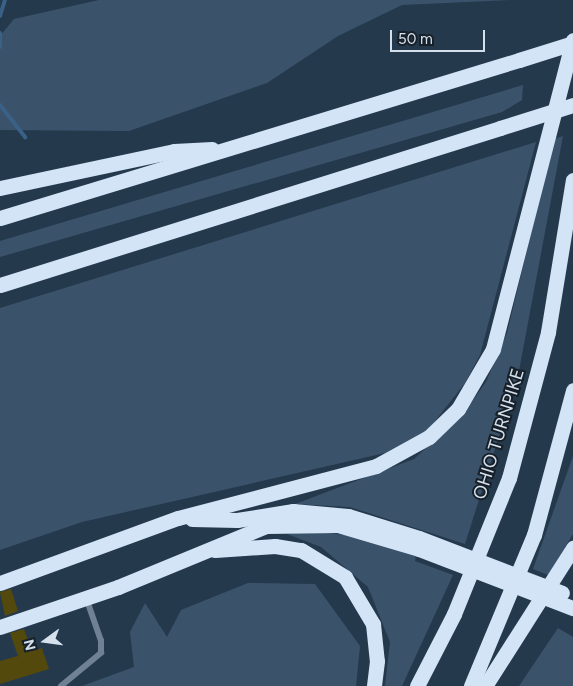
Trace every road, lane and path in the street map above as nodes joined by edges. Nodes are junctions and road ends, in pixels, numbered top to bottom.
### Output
1 (573, 42) edge
2 (573, 105) edge
3 (239, 147) junction
4 (573, 180) edge
5 (0, 188) edge
6 (0, 218) edge
7 (0, 285) edge
8 (573, 390) edge
9 (178, 518) junction
10 (419, 544) junction
11 (573, 548) edge
12 (196, 553) junction
13 (0, 583) edge
14 (573, 597) edge
15 (86, 598) junction
16 (573, 608) edge
17 (0, 627) edge
18 (61, 686) edge
19 (374, 686) edge
20 (417, 686) edge
21 (471, 686) edge
22 (485, 686) edge

1 - 3 highway, bridge
1 - 9 highway
2 - 7 highway, bridge
3 - 5 highway
3 - 6 highway
4 - 20 highway, OHIO TURNPIKE
8 - 21 highway
9 - 10 highway
9 - 13 highway
10 - 12 highway
10 - 14 highway, bridge
10 - 16 highway, bridge
11 - 22 highway
12 - 15 highway
12 - 19 highway
15 - 17 highway
15 - 18 lane

